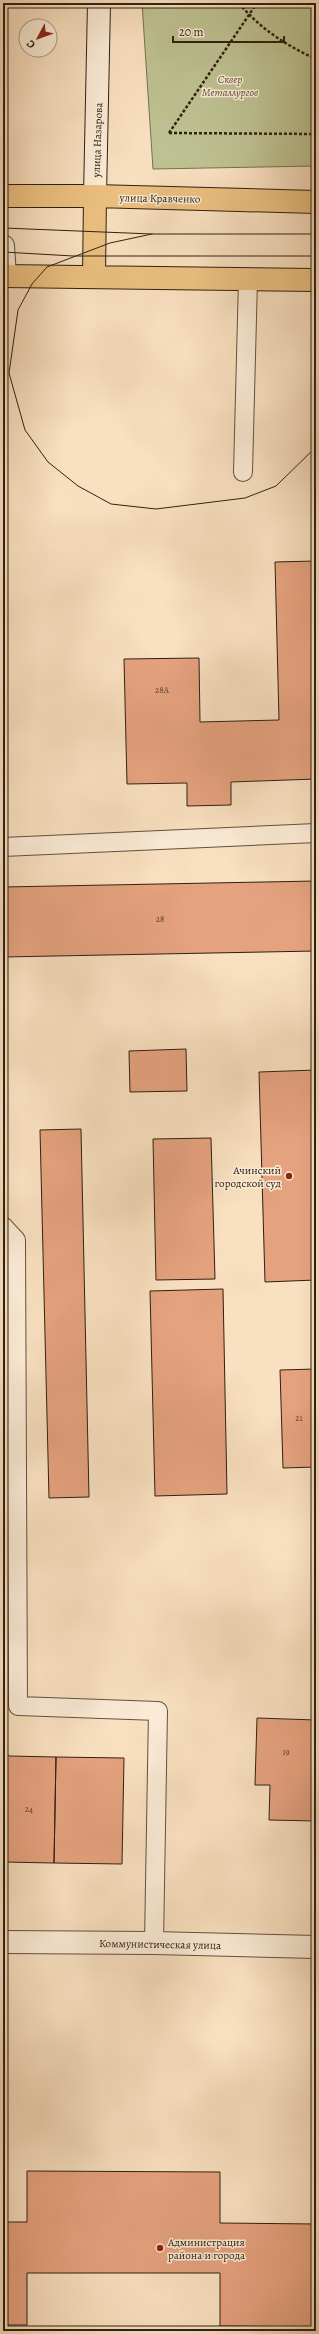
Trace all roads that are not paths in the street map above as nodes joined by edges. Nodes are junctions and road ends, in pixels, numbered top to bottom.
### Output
1 (99, 3) edge
2 (3, 196) edge
3 (95, 196) junction
4 (316, 202) edge
5 (3, 246) edge
6 (4, 276) edge
7 (94, 277) junction
8 (248, 279) junction
9 (316, 280) edge
10 (242, 472) dead end
11 (316, 834) edge
12 (3, 847) edge
13 (3, 1226) edge
14 (3, 1942) edge
15 (154, 1943) junction
16 (316, 1947) edge

1 - 3 street, улица Назарова
2 - 3 main road, улица Кравченко
3 - 4 main road, улица Кравченко
3 - 7 main road, улица Назарова
5 - 6 street
6 - 7 main road
7 - 8 main road
8 - 9 main road
8 - 10 lane
11 - 12 lane
13 - 15 lane
14 - 15 street, Коммунистическая улица
15 - 16 street, Коммунистическая улица

